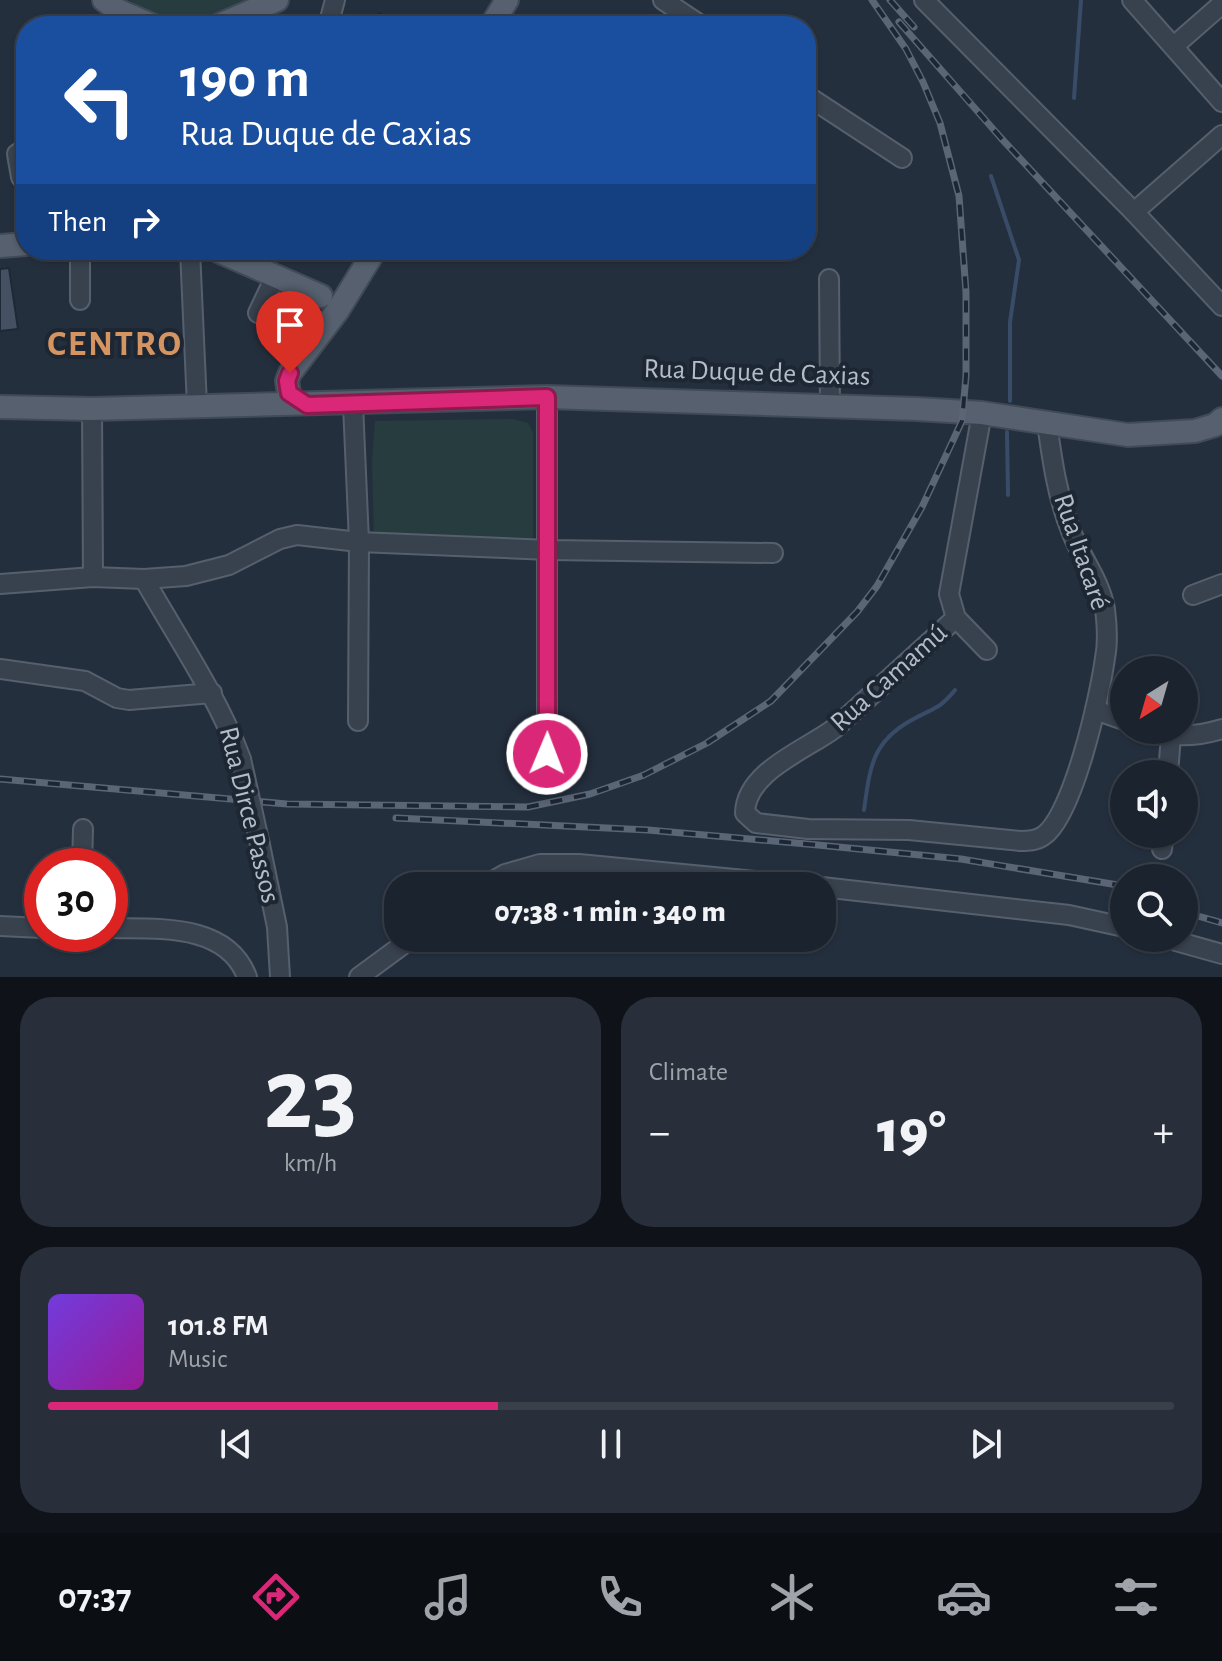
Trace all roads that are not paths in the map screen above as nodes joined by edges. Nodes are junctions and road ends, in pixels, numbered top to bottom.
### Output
1 (93, 0) edge
2 (277, 0) edge
3 (663, 0) edge
4 (924, 0) edge
5 (1132, 0) edge
6 (113, 3) edge
7 (1222, 4) edge
8 (135, 16) edge
9 (240, 16) edge
10 (687, 16) edge
11 (1174, 46) junction
12 (816, 102) edge
13 (1222, 102) edge
14 (1222, 135) edge
15 (902, 158) dead end
16 (1134, 212) junction
17 (80, 260) edge
18 (190, 260) edge
19 (240, 260) edge
20 (355, 260) edge
21 (366, 260) edge
22 (276, 275) junction
23 (829, 279) dead end
24 (80, 300) dead end
25 (329, 303) junction
26 (1222, 306) edge
27 (258, 313) dead end
28 (547, 397) junction
29 (298, 399) junction
30 (353, 404) junction
31 (830, 405) junction
32 (197, 406) junction
33 (0, 407) edge
34 (92, 409) junction
35 (982, 413) junction
36 (1047, 423) junction
37 (1220, 424) edge
38 (359, 542) junction
39 (549, 550) junction
40 (773, 553) dead end
41 (93, 577) junction
42 (144, 579) junction
43 (0, 584) edge
44 (1222, 584) edge
45 (1193, 595) dead end
46 (956, 618) junction
47 (987, 650) dead end
48 (0, 669) edge
49 (212, 693) junction
50 (1095, 710) junction
51 (1110, 715) edge
52 (358, 721) dead end
53 (1222, 729) edge
54 (1198, 734) edge
55 (547, 754) dead end
56 (83, 829) dead end
57 (1020, 841) joint
58 (82, 848) edge
59 (512, 872) edge
60 (662, 872) edge
61 (836, 889) edge
62 (1110, 924) edge
63 (0, 926) edge
64 (24, 927) edge
65 (128, 929) edge
66 (1198, 947) edge
67 (393, 952) edge
68 (1222, 954) edge
69 (247, 977) edge
70 (280, 977) edge
71 (359, 977) edge

1 - 6 main road
2 - 9 main road
3 - 10 street
4 - 16 street
5 - 11 street
6 - 8 main road
7 - 11 street
11 - 13 street
12 - 15 street
14 - 16 street
16 - 26 street
17 - 24 street
18 - 32 street
19 - 22 main road
20 - 25 main road
21 - 25 main road
22 - 25 main road
22 - 27 street
23 - 31 street
25 - 29 main road
25 - 29 main road
28 - 30 main road, Rua Duque de Caxias
28 - 31 main road, Rua Duque de Caxias
28 - 39 street
29 - 30 main road, Rua Duque de Caxias
29 - 32 main road
30 - 38 street
31 - 35 main road, Rua Duque de Caxias
32 - 34 main road
33 - 34 main road
34 - 41 street
35 - 36 main road, Rua Duque de Caxias
35 - 46 street, Rua Camamú
36 - 37 main road, Rua Duque de Caxias
36 - 50 street, Rua Itacaré
38 - 39 street
38 - 42 street
38 - 52 street
39 - 40 street
39 - 55 street
41 - 42 street
41 - 43 street
42 - 49 street, Rua Dirce Passos
44 - 45 street
46 - 47 street
46 - 57 street, Rua Camamú
48 - 49 street
49 - 70 street, Rua Dirce Passos, bridge
50 - 51 street
50 - 57 street, Rua Itacaré
53 - 54 street
56 - 58 street
59 - 60 street
61 - 62 street
63 - 64 street
65 - 69 street
66 - 68 street
67 - 71 street

